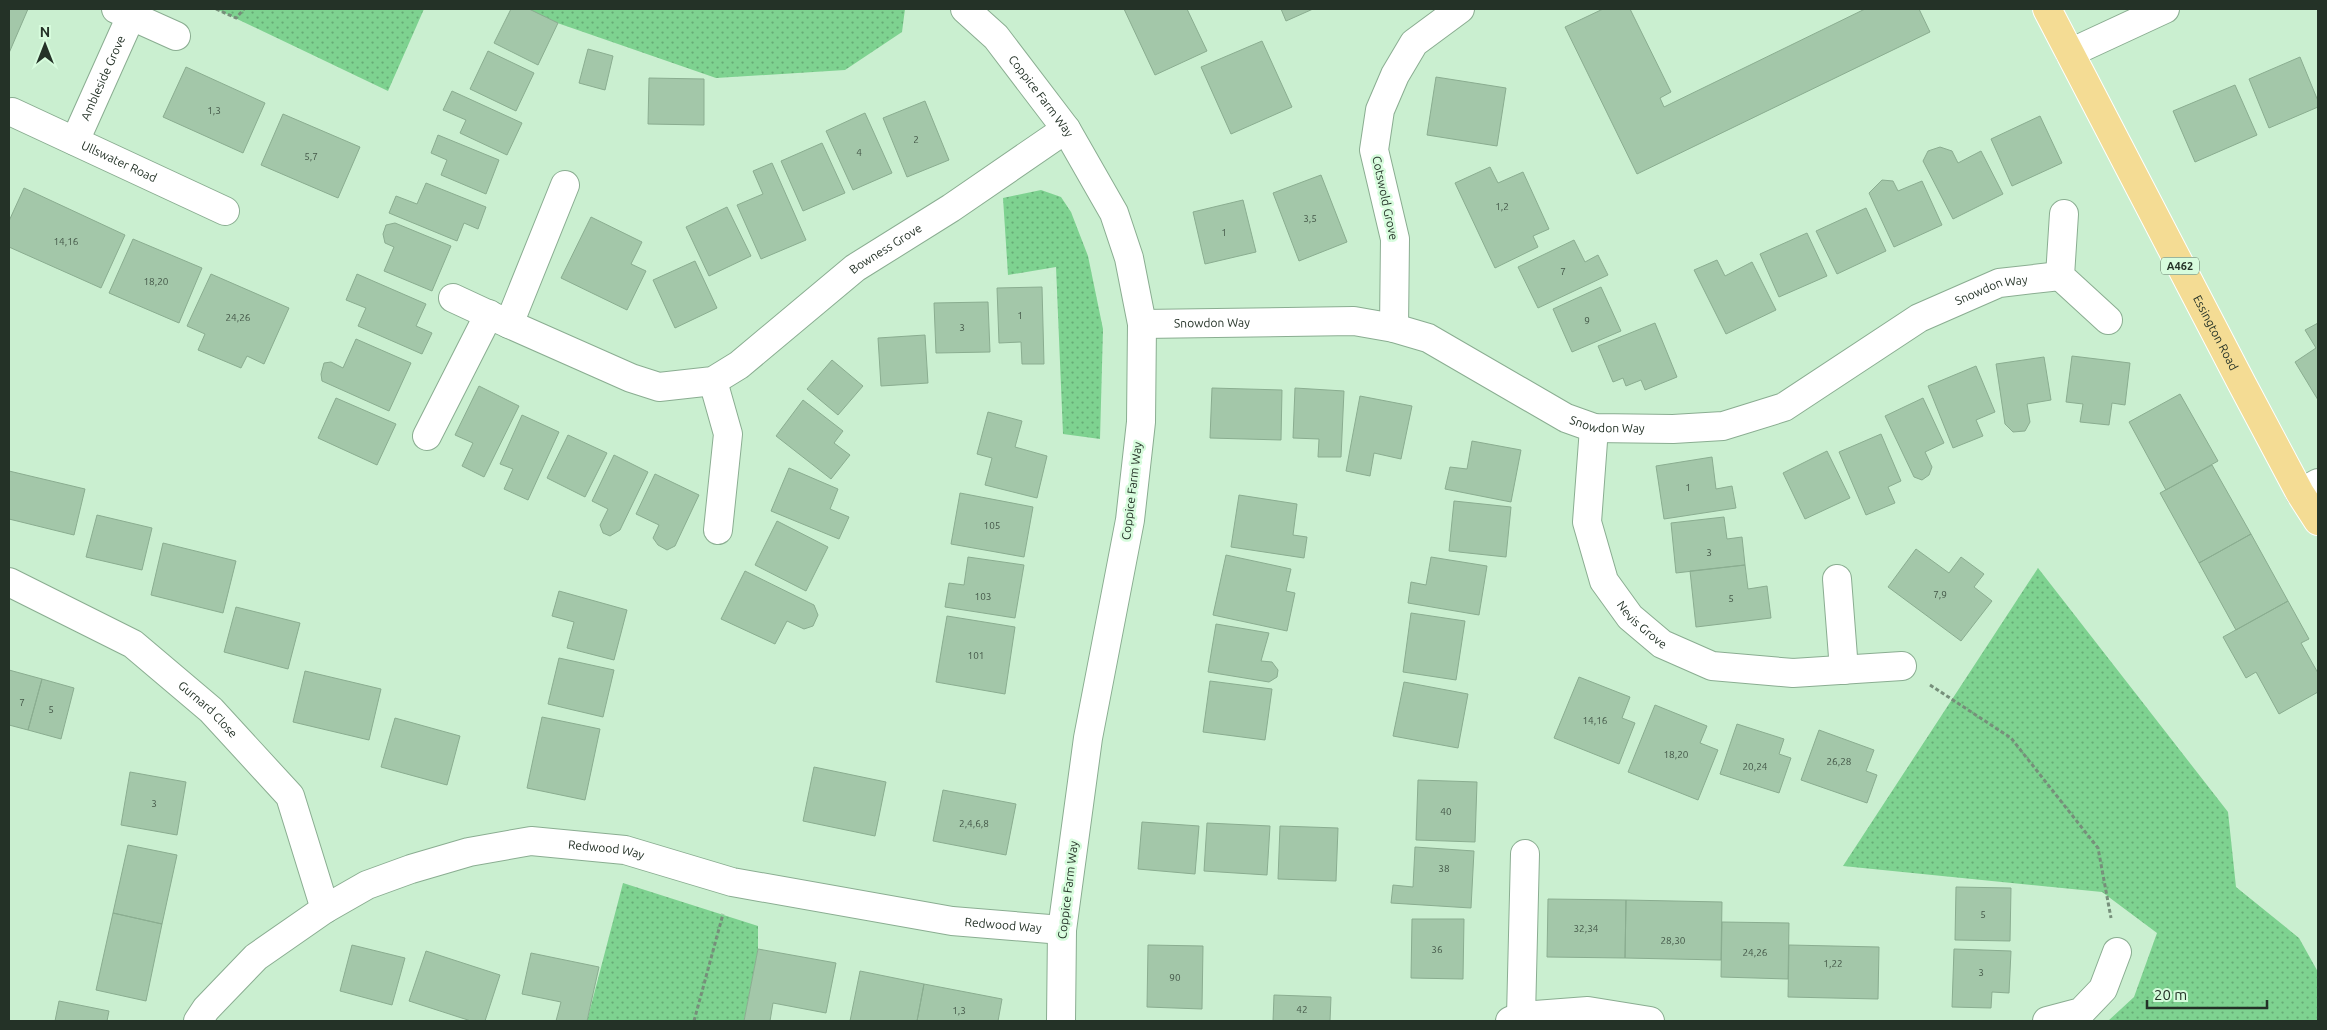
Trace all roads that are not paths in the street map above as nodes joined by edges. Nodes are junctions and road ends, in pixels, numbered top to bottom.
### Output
1 (965, 9) edge
2 (1460, 9) edge
3 (2047, 9) edge
4 (2165, 9) edge
5 (124, 12) edge
6 (176, 36) dead end
7 (2070, 54) junction
8 (12, 112) dead end
9 (1066, 129) junction
10 (75, 141) junction
11 (565, 185) dead end
12 (225, 210) dead end
13 (2064, 214) dead end
14 (2060, 276) junction
15 (453, 298) dead end
16 (499, 319) junction
17 (2108, 320) dead end
18 (1142, 324) junction
19 (1394, 328) junction
20 (713, 381) junction
21 (1594, 428) junction
22 (427, 436) dead end
23 (2309, 488) edge
24 (2318, 521) edge
25 (718, 530) dead end
26 (1837, 579) dead end
27 (9, 582) edge
28 (1902, 666) road end
29 (1844, 670) junction
30 (1525, 854) dead end
31 (325, 909) junction
32 (1062, 930) junction
33 (2116, 952) road end
34 (1515, 1019) edge
35 (198, 1021) edge
36 (1061, 1021) edge
37 (1650, 1021) edge
38 (2047, 1021) edge

1 - 9 street, Coppice Farm Way
2 - 19 street, Cotswold Grove
3 - 7 main road, Essington Road / A462
4 - 7 street
5 - 6 street, Ambleside Grove
5 - 10 street, Ambleside Grove
7 - 23 main road, Essington Road / A462
8 - 10 street, Ullswater Road
9 - 18 street, Coppice Farm Way
9 - 20 street, Bowness Grove
10 - 12 street, Ullswater Road
11 - 16 street
13 - 14 street
14 - 17 street
14 - 21 street, Snowdon Way
15 - 16 street, Bowness Grove
16 - 20 street, Bowness Grove
16 - 22 street
18 - 19 street, Snowdon Way
18 - 32 street, Coppice Farm Way
19 - 21 street, Snowdon Way
20 - 25 street
21 - 29 street, Nevis Grove
23 - 24 main road, Essington Road / A462
26 - 29 street
27 - 31 street, Gurnard Close
28 - 29 street, Nevis Grove
30 - 34 street
31 - 32 street, Redwood Way
31 - 35 street, Redwood Way
32 - 36 street, Coppice Farm Way
33 - 38 street
34 - 37 street

